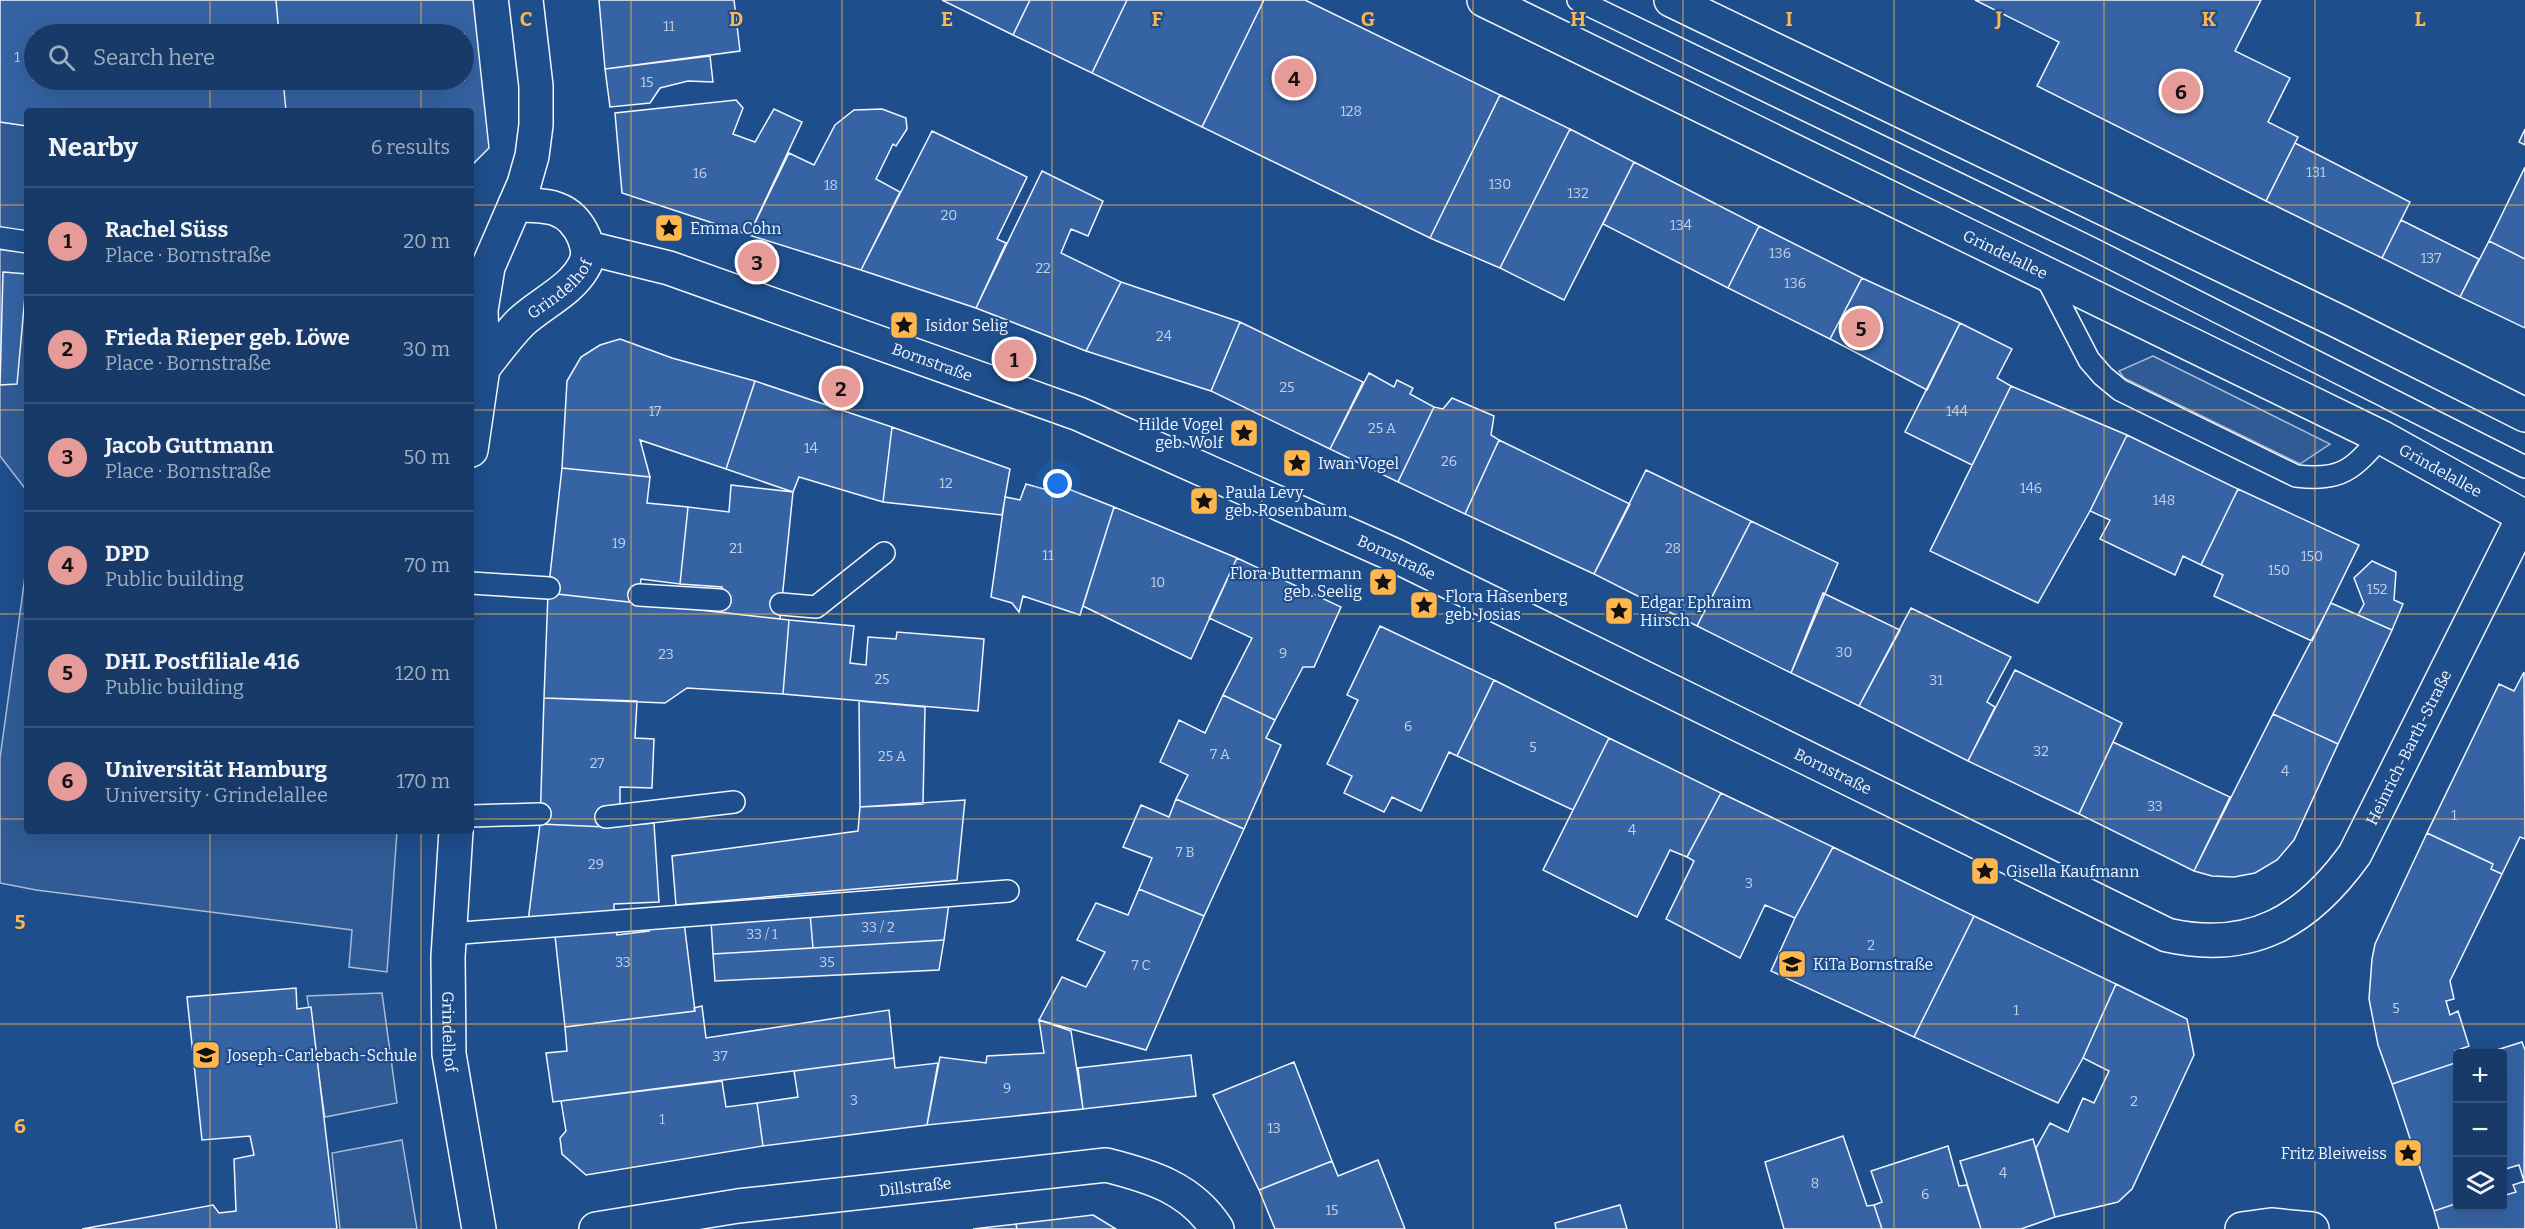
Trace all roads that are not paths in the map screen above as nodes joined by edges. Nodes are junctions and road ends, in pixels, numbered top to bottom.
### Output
1 (526, 0) edge
2 (1484, 0) edge
3 (1578, 0) edge
4 (1671, 0) edge
5 (515, 205) junction
6 (0, 238) edge
7 (24, 242) edge
8 (588, 248) junction
9 (2043, 271) junction
10 (476, 309) edge
11 (483, 368) junction
12 (2525, 415) edge
13 (474, 430) edge
14 (2382, 436) junction
15 (2525, 467) edge
16 (2524, 517) edge
17 (884, 553) dead end
18 (474, 583) edge
19 (549, 588) dead end
20 (639, 595) dead end
21 (720, 600) dead end
22 (781, 604) dead end
23 (734, 802) dead end
24 (540, 814) dead end
25 (474, 816) edge
26 (606, 817) dead end
27 (456, 834) edge
28 (1008, 891) dead end
29 (449, 934) junction
30 (2247, 937) joint
31 (479, 1229) edge
32 (596, 1229) edge
33 (1217, 1229) edge
34 (2242, 1229) edge
35 (2312, 1229) edge

1 - 5 street
2 - 9 street, Grindelallee
3 - 15 lane
4 - 12 street
5 - 8 street, Grindelhof
5 - 10 street
6 - 7 lane
8 - 11 street, Grindelhof
8 - 30 street, Bornstraße
9 - 14 street, Grindelallee
9 - 14 lane
10 - 11 street
11 - 13 street
14 - 16 street, Grindelallee
16 - 30 street, Heinrich-Barth-Straße
17 - 22 lane
18 - 19 lane
20 - 21 lane
23 - 26 lane
24 - 25 lane
27 - 29 street, Grindelhof
28 - 29 lane
29 - 31 street, Grindelhof
32 - 33 street, Dillstraße
34 - 35 street

